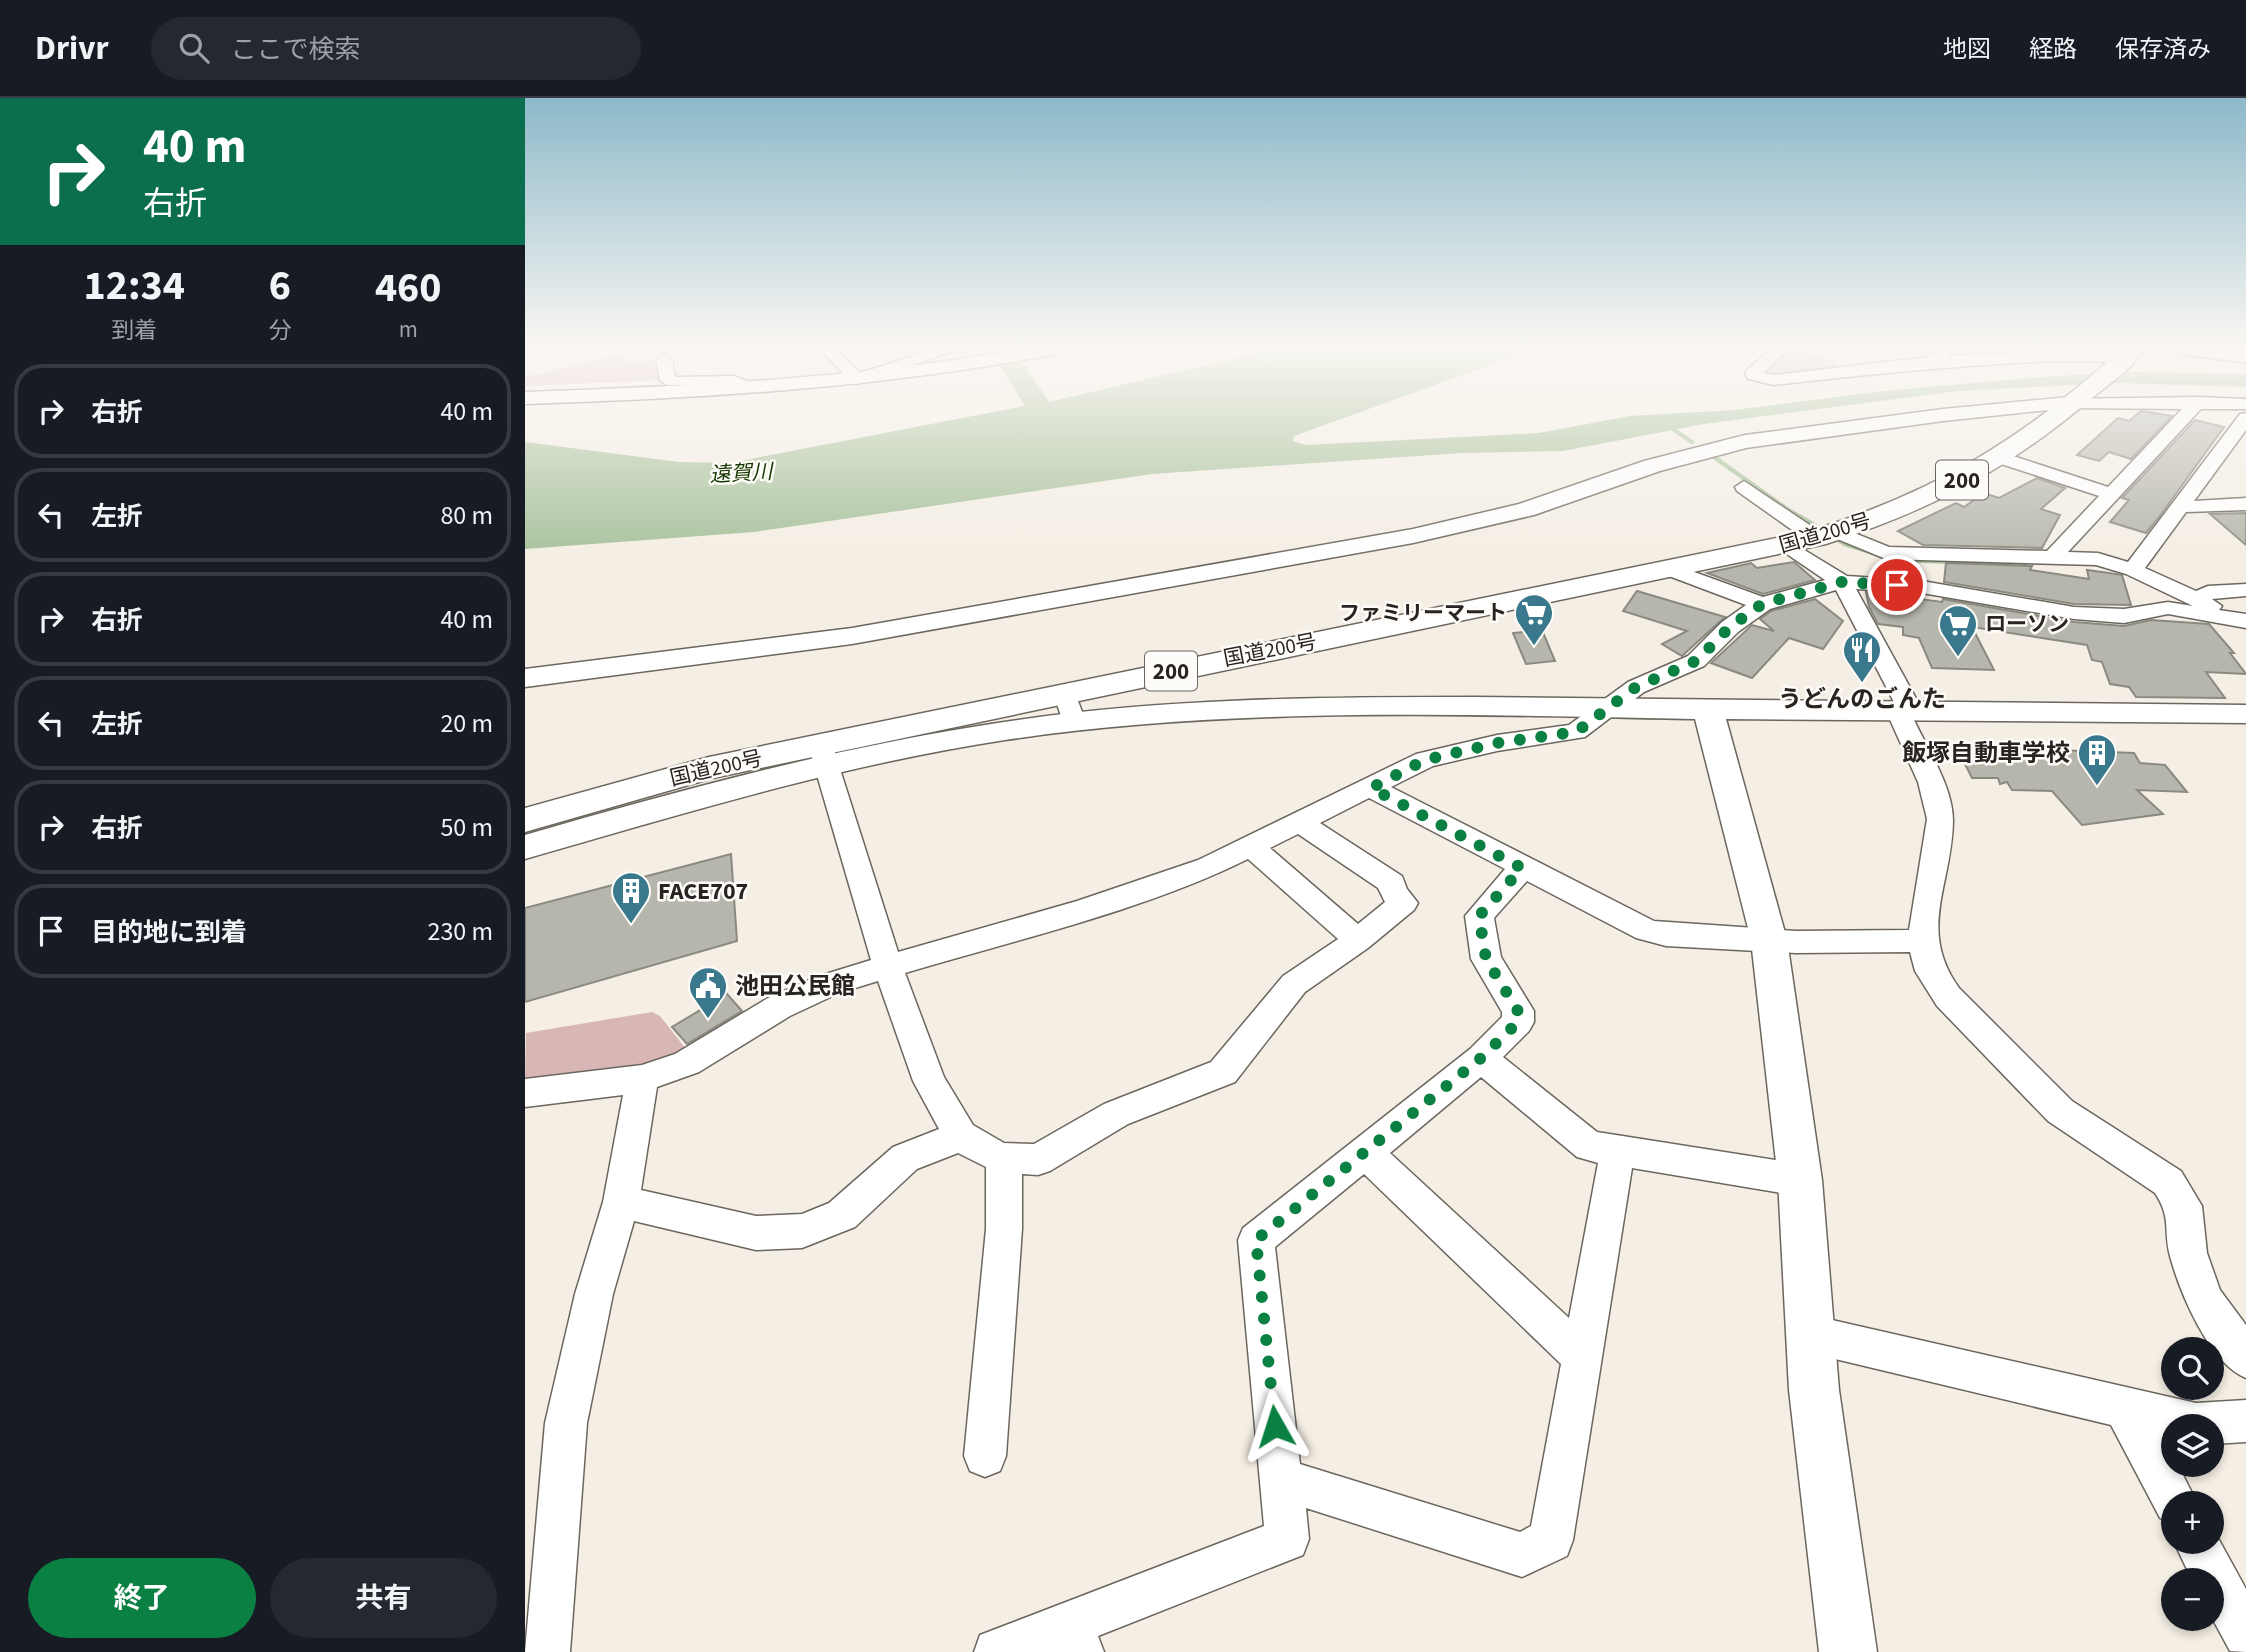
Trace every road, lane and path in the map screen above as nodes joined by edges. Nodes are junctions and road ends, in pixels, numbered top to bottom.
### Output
1 (1903, 421) edge
2 (2046, 421) edge
3 (2181, 421) edge
4 (2244, 421) edge
5 (1998, 457) junction
6 (1744, 487) dead end
7 (2112, 494) junction
8 (2246, 504) edge
9 (2180, 507) junction
10 (1818, 537) junction
11 (2052, 557) junction
12 (1668, 569) junction
13 (2133, 570) junction
14 (1842, 582) junction
15 (2246, 590) edge
16 (2198, 600) junction
17 (1762, 604) junction
18 (2246, 620) edge
19 (525, 678) edge
20 (1608, 706) junction
21 (1055, 710) junction
22 (1708, 710) junction
23 (1905, 713) junction
24 (2246, 714) edge
25 (824, 755) junction
26 (1371, 788) junction
27 (525, 820) edge
28 (1300, 822) junction
29 (1251, 846) junction
30 (525, 847) edge
31 (1522, 868) junction
32 (1358, 940) junction
33 (1769, 940) junction
34 (1922, 941) junction
35 (888, 967) junction
36 (1481, 1058) junction
37 (642, 1079) junction
38 (525, 1093) edge
39 (961, 1136) junction
40 (1617, 1151) junction
41 (1365, 1152) junction
42 (1004, 1158) junction
43 (1800, 1180) junction
44 (621, 1202) junction
45 (1810, 1334) junction
46 (1582, 1357) junction
47 (2246, 1358) edge
48 (2124, 1408) junction
49 (2246, 1421) edge
50 (985, 1456) dead end
51 (1280, 1479) junction
52 (2169, 1491) edge
53 (2202, 1554) edge
54 (2246, 1635) edge
55 (1074, 1638) edge
56 (547, 1652) edge
57 (997, 1652) edge
58 (1848, 1652) edge

1 - 19 street
2 - 5 highway, 国道200号 / 200
3 - 7 street
4 - 9 street
5 - 7 street
5 - 10 highway, 国道200号 / 200
6 - 10 street
7 - 11 street
8 - 9 street
9 - 13 street
10 - 11 street
10 - 12 highway, 国道200号 / 200
10 - 14 street
11 - 13 street
12 - 17 street
12 - 21 highway, 国道200号 / 200
13 - 16 street
14 - 17 street
14 - 18 street
14 - 23 street
15 - 16 street
16 - 18 street
17 - 20 street
20 - 21 street
20 - 22 street
20 - 26 street
21 - 25 highway, 国道200号 / 200
22 - 23 street
22 - 33 street
23 - 24 street
23 - 34 street
25 - 27 highway, 国道200号 / 200
25 - 30 street
25 - 35 street
26 - 28 street
26 - 31 street
28 - 29 street
28 - 32 street
29 - 32 street
29 - 35 street
31 - 33 street
31 - 36 street
32 - 42 street
33 - 34 street
33 - 43 street
34 - 47 street
35 - 37 street
35 - 39 street
36 - 40 street
36 - 41 street
37 - 38 street
37 - 44 street
39 - 42 street
39 - 44 street
40 - 43 street
40 - 46 street
41 - 46 street
41 - 51 street
42 - 50 street
43 - 45 street
44 - 56 street
45 - 48 street
45 - 58 street
46 - 51 street
48 - 49 street
48 - 52 street
51 - 55 street
53 - 54 street
55 - 57 street

